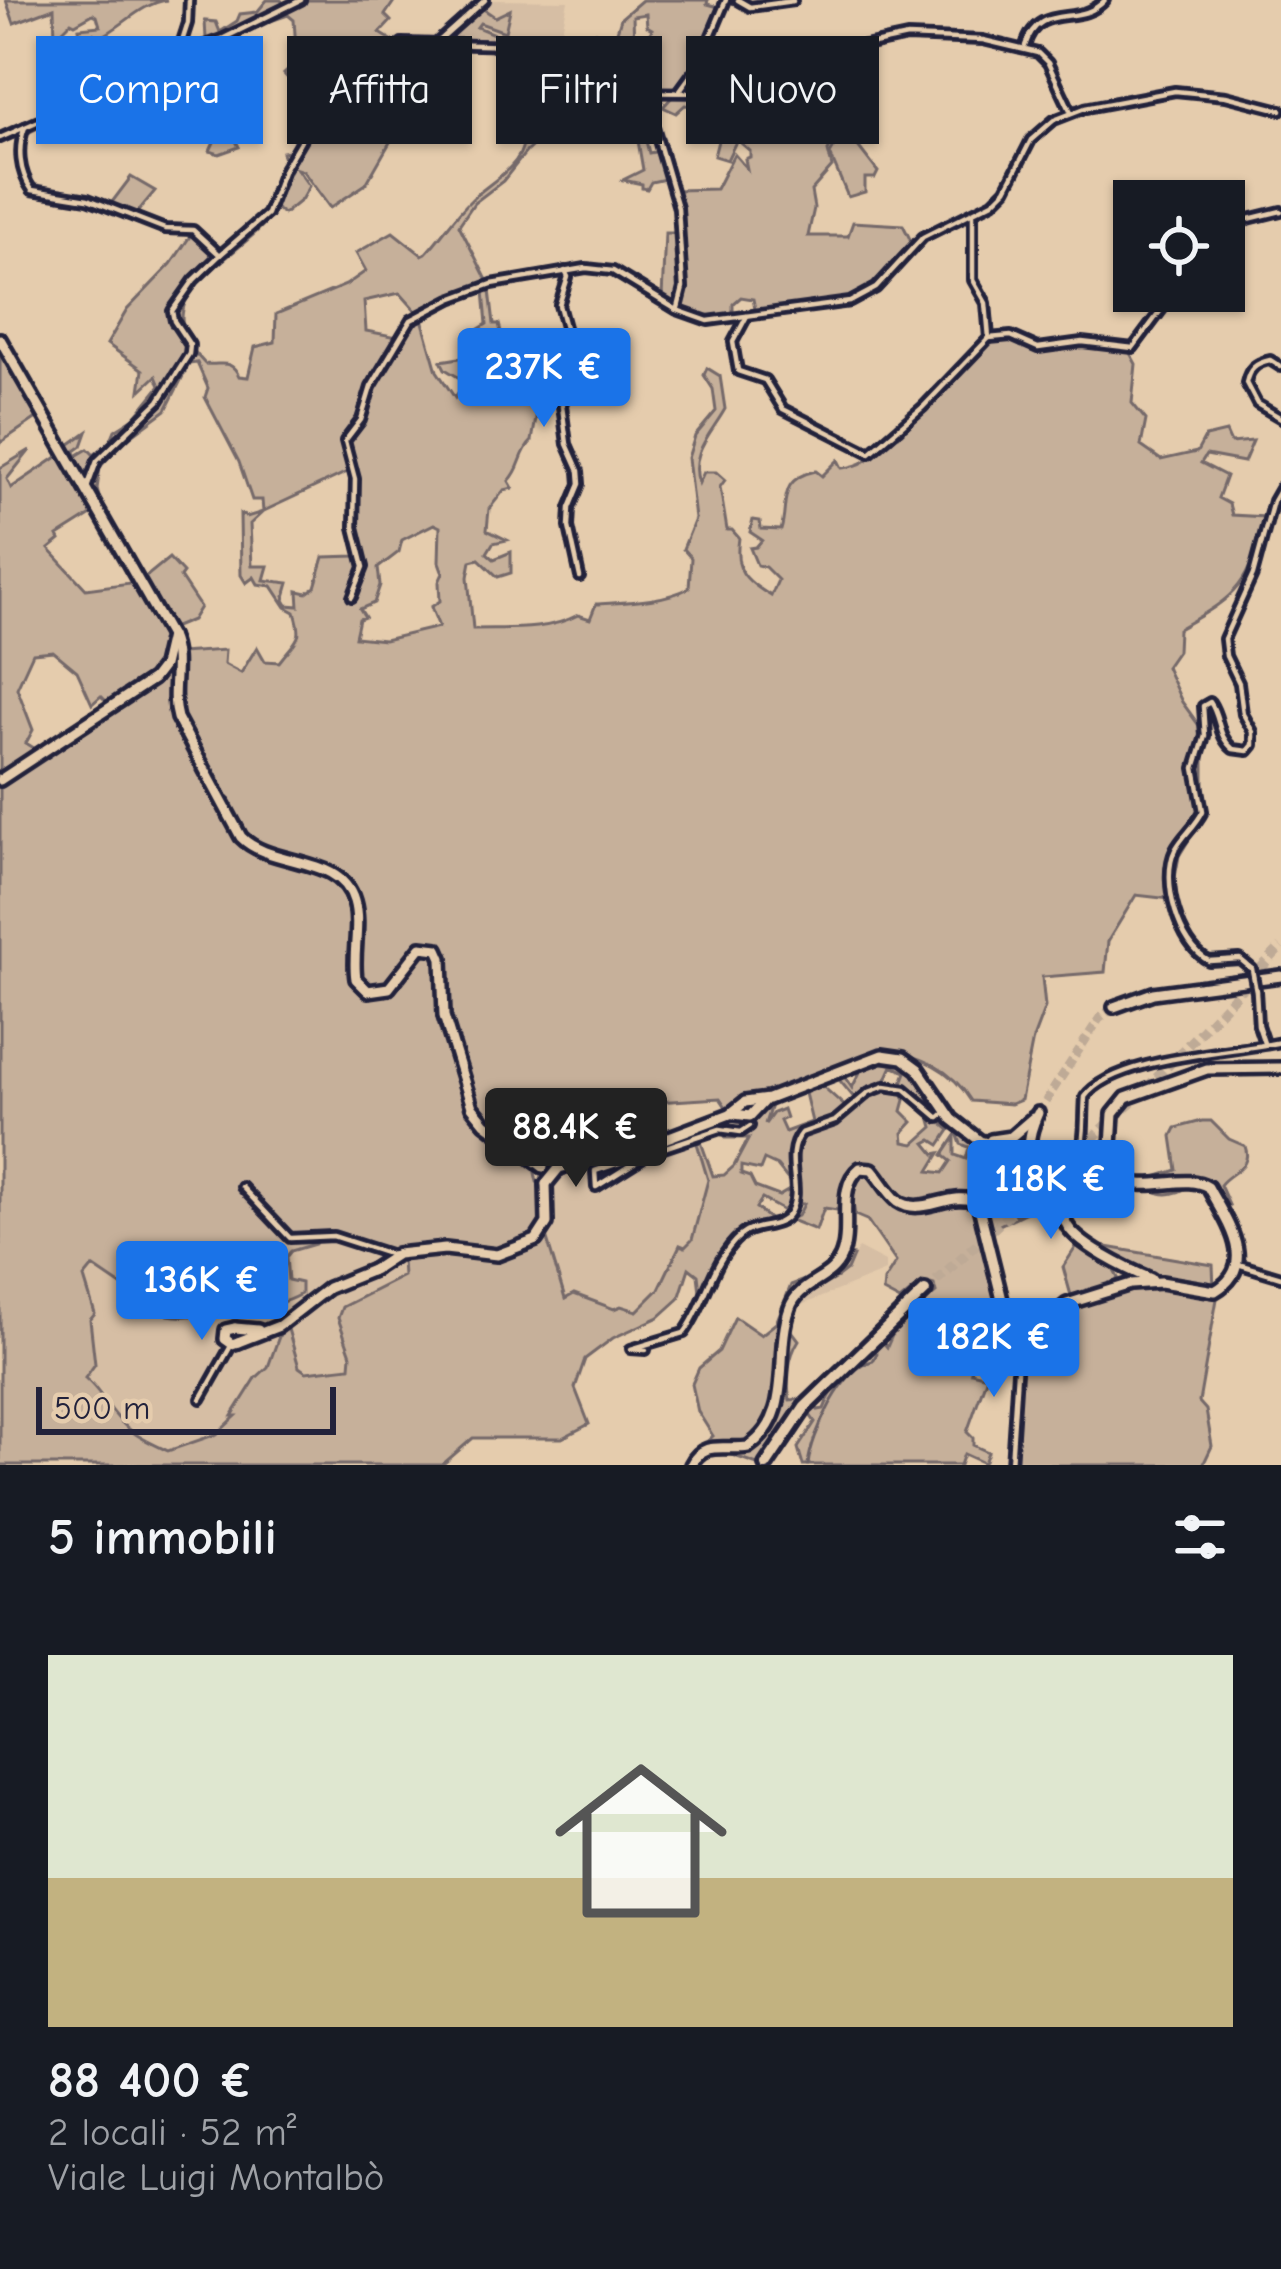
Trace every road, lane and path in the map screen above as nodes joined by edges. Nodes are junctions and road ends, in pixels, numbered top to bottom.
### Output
1 (189, 0) edge
2 (301, 0) edge
3 (485, 0) edge
4 (726, 0) edge
5 (738, 0) edge
6 (1106, 0) edge
7 (793, 1) edge
8 (184, 36) edge
9 (228, 36) edge
10 (445, 36) edge
11 (1024, 48) junction
12 (680, 91) junction
13 (662, 93) edge
14 (1281, 110) edge
15 (1071, 112) junction
16 (36, 122) edge
17 (25, 127) junction
18 (0, 138) edge
19 (300, 144) edge
20 (659, 144) edge
21 (1281, 212) edge
22 (974, 213) junction
23 (1245, 220) edge
24 (220, 255) junction
25 (565, 271) junction
26 (677, 310) junction
27 (1160, 312) edge
28 (747, 316) junction
29 (989, 338) junction
30 (0, 339) edge
31 (1281, 367) edge
32 (1281, 418) edge
33 (1281, 487) edge
34 (86, 488) junction
35 (580, 577) dead end
36 (352, 596) dead end
37 (170, 636) junction
38 (0, 780) edge
39 (1281, 976) edge
40 (1114, 1007) tunnel mouth
41 (1281, 1042) edge
42 (1265, 1045) junction
43 (1281, 1068) edge
44 (946, 1112) junction
45 (746, 1113) junction
46 (1014, 1135) junction
47 (974, 1137) junction
48 (1021, 1146) junction
49 (642, 1158) junction
50 (551, 1168) junction
51 (242, 1187) dead end
52 (1055, 1187) junction
53 (382, 1252) junction
54 (397, 1257) junction
55 (1238, 1264) junction
56 (1121, 1267) junction
57 (376, 1268) junction
58 (1281, 1277) edge
59 (1161, 1282) junction
60 (1131, 1284) junction
61 (1113, 1290) junction
62 (925, 1291) tunnel mouth
63 (286, 1321) junction
64 (1019, 1340) junction
65 (230, 1345) junction
66 (646, 1350) dead end
67 (201, 1399) dead end
68 (691, 1465) edge
69 (766, 1465) edge
70 (1011, 1465) edge

1 - 8 street
2 - 9 street
3 - 10 street
4 - 12 street
5 - 7 street
6 - 11 street
11 - 12 street
11 - 15 street
12 - 13 street
14 - 15 street
15 - 22 street
16 - 17 street
17 - 18 street
17 - 24 street
19 - 24 street
20 - 26 street
21 - 23 street
22 - 28 street
22 - 29 street
24 - 34 street
25 - 26 street
25 - 35 street
25 - 36 street
26 - 28 street
27 - 29 street
28 - 29 street
30 - 34 main road
31 - 32 street
33 - 42 street, bridge
34 - 37 main road
37 - 38 main road
37 - 50 main road
39 - 40 main road
41 - 42 street
42 - 52 street
43 - 55 main road
44 - 45 main road
44 - 47 main road
44 - 66 street
45 - 49 street
45 - 50 main road
46 - 47 main road
46 - 48 main road
46 - 48 main road
46 - 48 main road
47 - 48 main road
48 - 52 main road
49 - 49 street
50 - 54 main road
51 - 53 street
52 - 56 main road
53 - 54 street
53 - 57 street
54 - 57 main road
55 - 58 street
55 - 59 main road
56 - 59 main road
56 - 60 main road
56 - 61 main road
57 - 63 main road
59 - 60 main road
60 - 61 main road
61 - 64 main road
62 - 69 main road
63 - 65 main road
63 - 65 main road
64 - 68 main road
64 - 70 street
65 - 67 street

